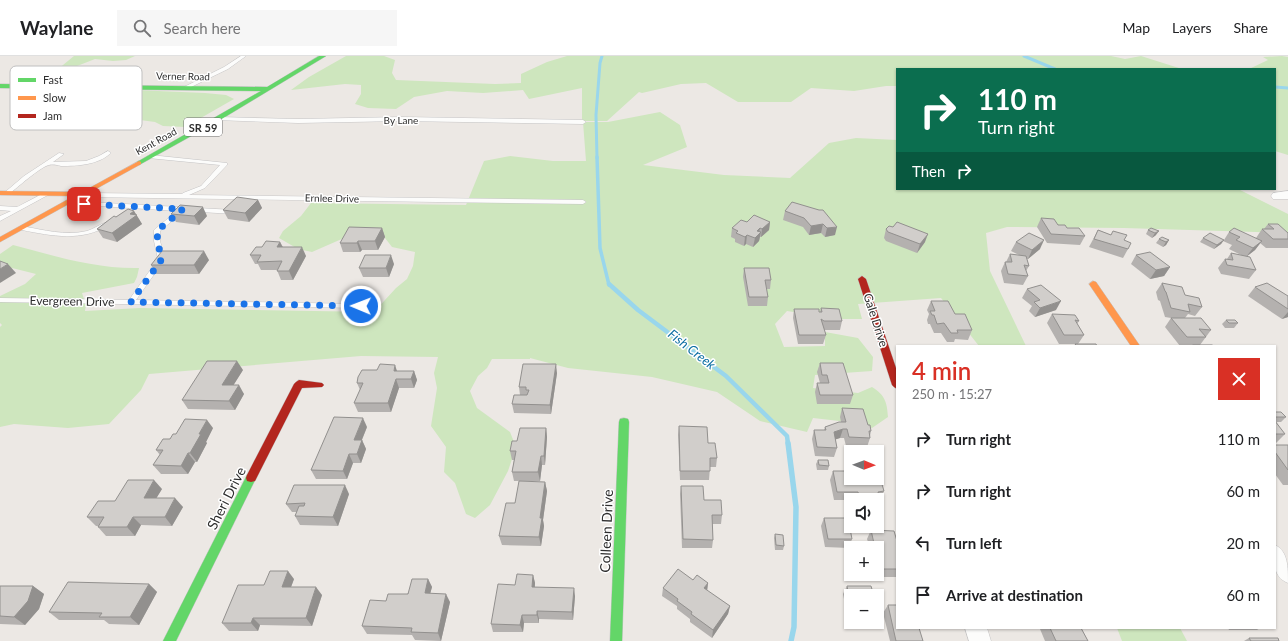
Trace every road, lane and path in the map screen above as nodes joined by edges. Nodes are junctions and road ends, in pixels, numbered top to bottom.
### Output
1 (244, 56) edge
2 (323, 56) edge
3 (0, 86) edge
4 (10, 86) edge
5 (142, 87) edge
6 (187, 87) junction
7 (269, 89) junction
8 (218, 119) junction
9 (583, 122) dead end
10 (108, 153) dead end
11 (61, 154) dead end
12 (149, 157) junction
13 (46, 163) junction
14 (4, 193) edge
15 (46, 194) junction
16 (82, 194) junction
17 (181, 196) junction
18 (67, 202) junction
19 (582, 202) dead end
20 (131, 207) junction
21 (0, 208) edge
22 (18, 209) junction
23 (183, 209) junction
24 (235, 212) edge
25 (0, 219) edge
26 (21, 228) junction
27 (0, 240) edge
28 (862, 279) dead end
29 (1093, 284) dead end
30 (0, 300) edge
31 (131, 302) junction
32 (361, 306) dead end
33 (1135, 345) edge
34 (896, 382) edge
35 (318, 385) dead end
36 (624, 422) dead end
37 (1276, 556) edge
38 (1288, 574) edge
39 (976, 629) edge
40 (169, 641) edge
41 (616, 641) edge
42 (980, 641) edge

1 - 6 lane
2 - 7 street, Kent Road / SR 59
3 - 4 street, Verner Road
5 - 6 street, Verner Road
6 - 7 street, Verner Road
7 - 8 street, Kent Road / SR 59
8 - 9 lane, By Lane
8 - 12 street, Kent Road / SR 59
10 - 13 lane
11 - 13 lane
12 - 16 street, Kent Road / SR 59
12 - 17 lane
13 - 14 lane
14 - 15 street
15 - 16 street
15 - 22 lane
16 - 17 lane, Ernlee Drive
16 - 18 street, SR 59
17 - 19 lane, Ernlee Drive
18 - 20 lane
18 - 26 street, SR 59
20 - 23 lane
20 - 26 lane
21 - 22 lane
22 - 25 lane
23 - 24 lane
23 - 31 lane
26 - 27 street, SR 59
28 - 34 street, Gale Drive
29 - 33 street
30 - 31 lane, Evergreen Drive
31 - 32 lane, Evergreen Drive
35 - 40 street, Sheri Drive
36 - 41 street, Colleen Drive
37 - 38 street
39 - 42 street

